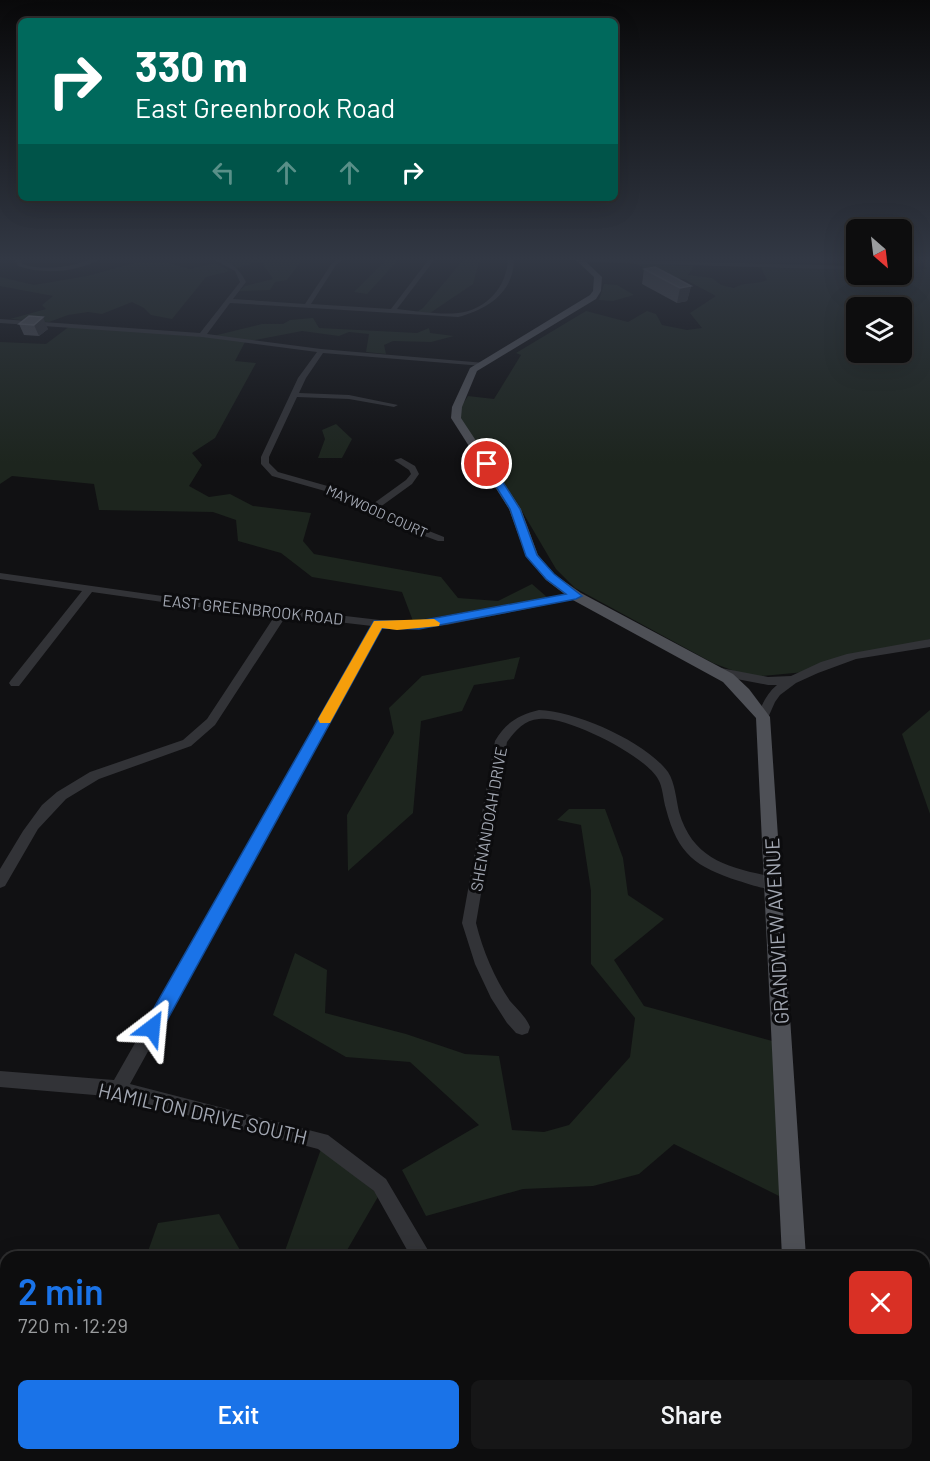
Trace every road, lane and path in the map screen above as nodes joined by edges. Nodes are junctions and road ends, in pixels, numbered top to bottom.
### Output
1 (89, 327) edge
2 (208, 327) edge
3 (543, 327) edge
4 (202, 335) junction
5 (321, 351) junction
6 (483, 364) junction
7 (296, 395) junction
8 (394, 405) dead end
9 (398, 460) dead end
10 (370, 510) junction
11 (441, 539) dead end
12 (0, 576) edge
13 (90, 589) junction
14 (576, 596) junction
15 (284, 612) junction
16 (379, 624) junction
17 (930, 643) edge
18 (717, 671) junction
19 (798, 680) junction
20 (15, 683) dead end
21 (763, 717) junction
22 (0, 882) edge
23 (774, 883) junction
24 (522, 1026) dead end
25 (0, 1079) edge
26 (118, 1089) junction
27 (418, 1251) edge
28 (794, 1251) edge

1 - 4 street
2 - 4 street
3 - 6 main road
4 - 5 street
5 - 6 street
5 - 7 street, MAYWOOD COURT
6 - 14 main road
7 - 8 street
7 - 10 street, MAYWOOD COURT
9 - 10 street
10 - 11 street, MAYWOOD COURT
12 - 13 street, EAST GREENBROOK ROAD
13 - 15 street, EAST GREENBROOK ROAD
13 - 20 street
14 - 16 street, EAST GREENBROOK ROAD
14 - 18 main road
15 - 16 street, EAST GREENBROOK ROAD
15 - 22 street
16 - 26 street
17 - 19 street
18 - 19 street
18 - 21 main road
19 - 21 street
21 - 23 main road, GRANDVIEW AVENUE
23 - 24 street, SHENANDOAH DRIVE
23 - 28 main road, GRANDVIEW AVENUE
25 - 26 street, HAMILTON DRIVE SOUTH
26 - 27 street, HAMILTON DRIVE SOUTH

